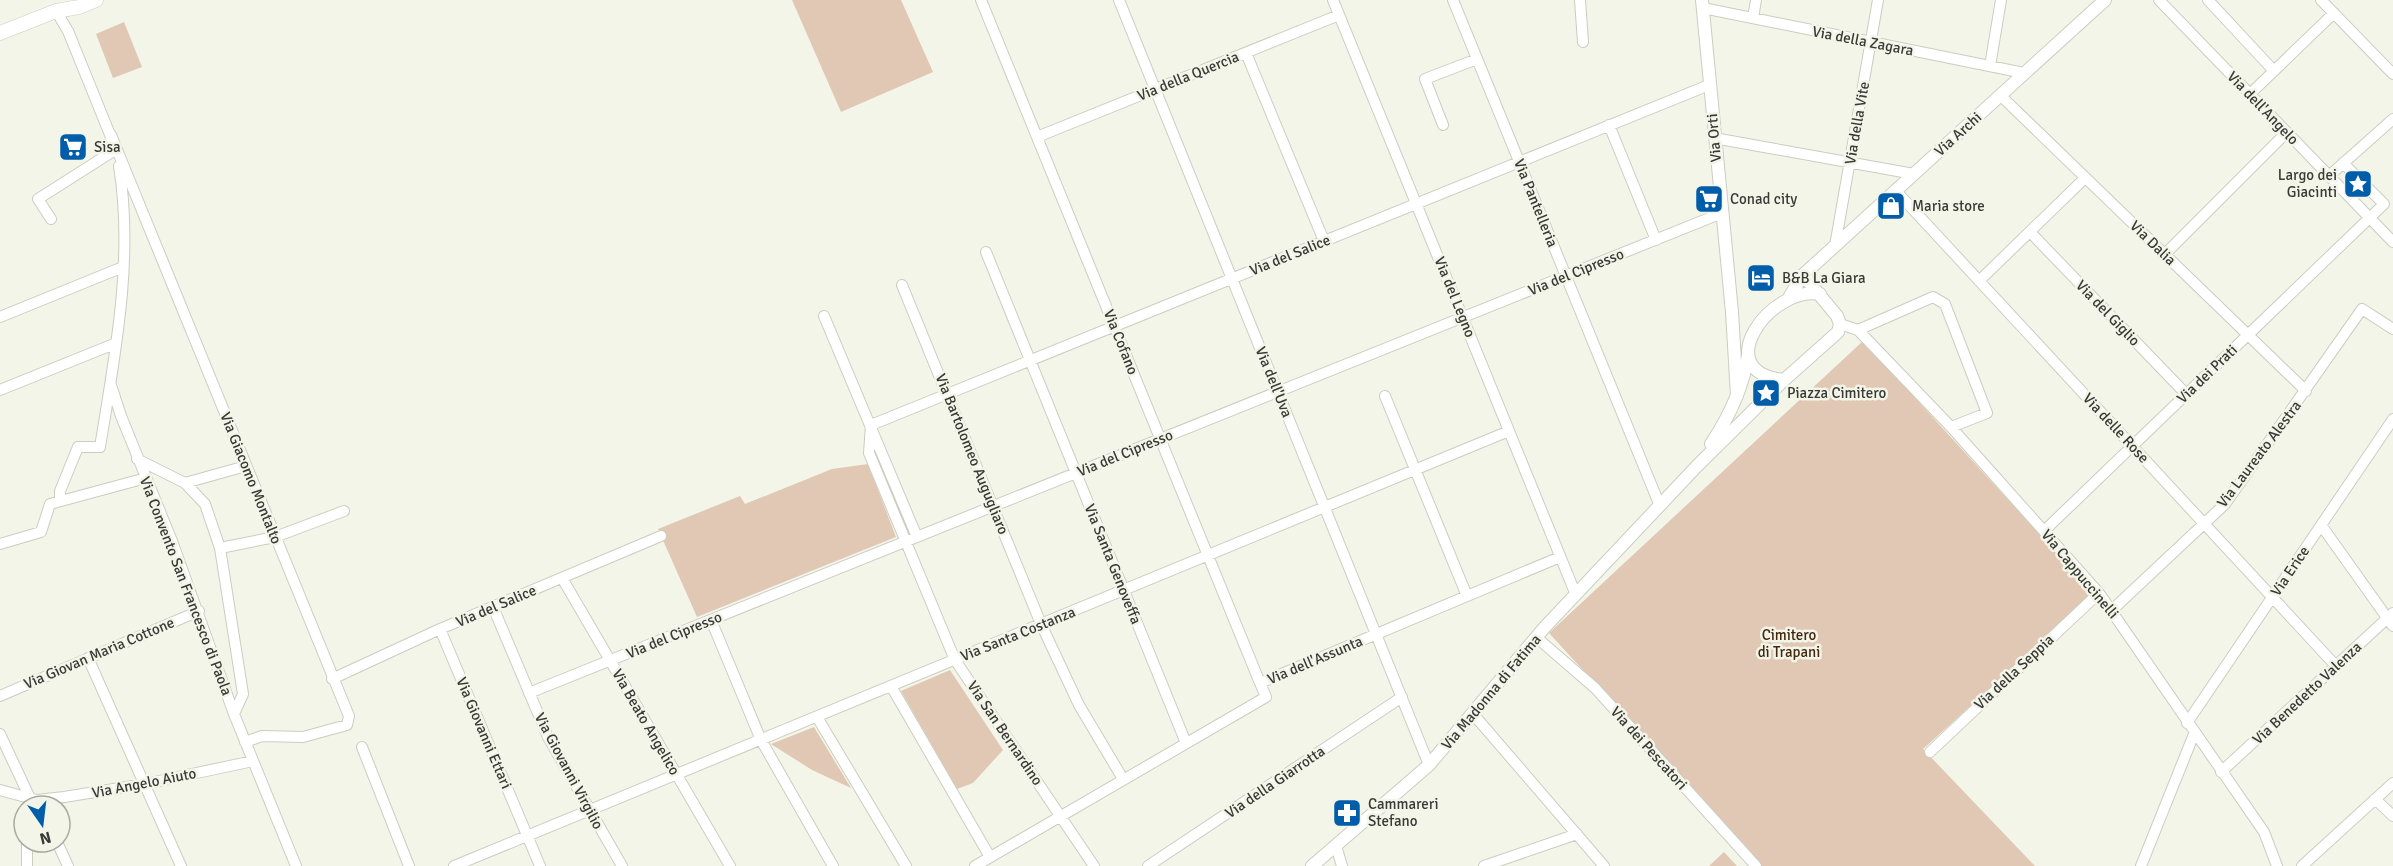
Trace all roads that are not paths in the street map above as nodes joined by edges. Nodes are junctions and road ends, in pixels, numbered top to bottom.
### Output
1 (67, 0) edge
2 (96, 0) edge
3 (981, 0) edge
4 (1119, 0) edge
5 (1333, 0) edge
6 (1453, 0) edge
7 (1580, 0) edge
8 (1756, 0) edge
9 (1878, 0) edge
10 (2001, 0) edge
11 (2104, 0) edge
12 (2159, 0) edge
13 (2208, 0) edge
14 (2321, 0) edge
15 (1702, 4) edge
16 (52, 5) edge
17 (2334, 13) junction
18 (1339, 15) junction
19 (1753, 18) junction
20 (0, 33) edge
21 (1583, 42) dead end
22 (1871, 42) junction
23 (1246, 53) junction
24 (1477, 59) junction
25 (1990, 66) junction
26 (2274, 71) junction
27 (2024, 73) junction
28 (2393, 74) edge
29 (1709, 85) junction
30 (1155, 90) junction
31 (2250, 94) junction
32 (2000, 95) junction
33 (2393, 119) edge
34 (1443, 125) dead end
35 (1609, 125) junction
36 (2287, 132) junction
37 (111, 135) junction
38 (1037, 138) junction
39 (1714, 138) junction
40 (115, 150) junction
41 (1519, 162) junction
42 (1850, 162) junction
43 (2343, 163) junction
44 (1914, 174) junction
45 (2329, 176) junction
46 (2085, 178) junction
47 (1895, 190) junction
48 (1416, 203) junction
49 (1722, 213) junction
50 (2370, 218) junction
51 (51, 219) dead end
52 (2030, 232) junction
53 (1656, 240) junction
54 (1324, 241) junction
55 (2393, 242) edge
56 (1835, 246) junction
57 (986, 252) dead end
58 (2164, 255) junction
59 (123, 267) junction
60 (1807, 271) junction
61 (1566, 276) junction
62 (1232, 278) junction
63 (1979, 281) junction
64 (902, 285) dead end
65 (1820, 294) junction
66 (1790, 296) junction
67 (1732, 312) junction
68 (824, 316) dead end
69 (0, 317) edge
70 (1463, 318) junction
71 (1840, 324) junction
72 (1114, 326) junction
73 (2393, 329) edge
74 (1863, 332) junction
75 (2247, 336) junction
76 (114, 344) junction
77 (1747, 352) junction
78 (1030, 360) junction
79 (1784, 380) junction
80 (111, 382) junction
81 (0, 390) edge
82 (2306, 391) junction
83 (1278, 392) junction
84 (947, 394) junction
85 (2186, 394) junction
86 (1385, 396) dead end
87 (1737, 396) junction
88 (2393, 419) edge
89 (871, 425) junction
90 (1951, 427) junction
91 (1509, 431) junction
92 (1160, 439) junction
93 (2132, 446) junction
94 (137, 459) junction
95 (246, 466) junction
96 (1697, 466) junction
97 (1415, 470) junction
98 (1076, 473) junction
99 (146, 478) junction
100 (185, 483) junction
101 (60, 501) junction
102 (1660, 506) junction
103 (993, 507) junction
104 (1324, 507) junction
105 (344, 511) dead end
106 (2204, 523) junction
107 (2321, 525) junction
108 (2044, 531) junction
109 (661, 536) dead end
110 (275, 537) junction
111 (917, 537) junction
112 (906, 542) junction
113 (0, 544) edge
114 (220, 548) junction
115 (1208, 555) junction
116 (1560, 557) junction
117 (562, 578) junction
118 (1124, 590) junction
119 (2099, 593) junction
120 (1576, 595) junction
121 (1467, 596) junction
122 (2272, 597) junction
123 (493, 607) junction
124 (2112, 610) junction
125 (199, 611) junction
126 (2391, 619) edge
127 (711, 620) junction
128 (1041, 624) junction
129 (440, 629) junction
130 (1376, 633) junction
131 (1536, 637) junction
132 (88, 658) junction
133 (610, 660) junction
134 (955, 660) junction
135 (2336, 666) junction
136 (332, 679) junction
137 (1260, 683) junction
138 (891, 686) junction
139 (529, 693) junction
140 (0, 696) edge
141 (1402, 698) junction
142 (234, 714) junction
143 (1474, 715) junction
144 (817, 717) junction
145 (2187, 723) junction
146 (0, 734) edge
147 (2194, 734) junction
148 (761, 740) junction
149 (245, 742) junction
150 (1186, 743) junction
151 (362, 747) dead end
152 (1930, 752) dead end
153 (253, 761) junction
154 (1429, 765) junction
155 (2221, 772) junction
156 (677, 774) junction
157 (1123, 779) junction
158 (2393, 783) edge
159 (145, 784) junction
160 (30, 794) edge
161 (72, 796) edge
162 (2375, 799) junction
163 (589, 811) junction
164 (1061, 816) junction
165 (2393, 816) edge
166 (1577, 834) junction
167 (527, 836) junction
168 (1336, 846) junction
169 (990, 857) junction
170 (181, 866) edge
171 (296, 866) edge
172 (409, 866) edge
173 (454, 866) edge
174 (540, 866) edge
175 (622, 866) edge
176 (730, 866) edge
177 (833, 866) edge
178 (906, 866) edge
179 (975, 866) edge
180 (1094, 866) edge
181 (1148, 866) edge
182 (1312, 866) edge
183 (1342, 866) edge
184 (1484, 866) edge
185 (1604, 866) edge
186 (1756, 866) edge
187 (2141, 866) edge
188 (2277, 866) edge
189 (2302, 866) edge

1 - 16 main road
2 - 16 main road
3 - 38 street, Via Cofano
4 - 30 street, Via dell'Uva
5 - 18 street, Via del Legno
6 - 24 street, Via Pantelleria
7 - 21 street
8 - 19 street
9 - 22 street, Via della Vite
10 - 25 street
11 - 27 street, Via Archi
12 - 31 street, Via dell'Angelo
13 - 26 street
14 - 17 street
15 - 19 street, Via della Zagara
15 - 29 street, Via Orti
16 - 20 main road
16 - 37 street
17 - 26 street
17 - 28 street
18 - 23 street, Via della Quercia
18 - 48 street, Via del Legno
19 - 22 street, Via della Zagara
22 - 25 street, Via della Zagara
22 - 42 street, Via della Vite
23 - 30 street, Via della Quercia
23 - 54 street
24 - 34 street
24 - 41 street, Via Pantelleria
25 - 27 street, Via della Zagara
26 - 31 street
27 - 32 street, Via Archi
29 - 35 street, Via del Salice
29 - 39 street, Via Orti
30 - 38 street, Via della Quercia
30 - 62 street, Via dell'Uva
31 - 36 street, Via dell'Angelo
32 - 44 street, Via Archi
32 - 46 street, Via Dalia
33 - 43 street
35 - 41 street, Via del Salice
35 - 53 street
36 - 45 street, Via dell'Angelo
36 - 58 street
37 - 40 street
37 - 95 street, Via Giacomo Montalto
38 - 72 street, Via Cofano
39 - 42 street
39 - 49 street, Via Orti
40 - 51 street
40 - 59 street
41 - 48 street, Via del Salice
41 - 61 street, Via Pantelleria
42 - 44 street
42 - 56 street, Via della Vite
43 - 45 street
43 - 50 street
44 - 47 street, Via Archi
45 - 50 street, Via dell'Angelo
46 - 52 street
46 - 58 street, Via Dalia
47 - 56 street, Via Archi
47 - 63 street, Via delle Rose
48 - 54 street, Via del Salice
48 - 70 street, Via del Legno
49 - 53 street, Via del Cipresso
49 - 67 street, Via Orti
50 - 55 street, Via dell'Angelo
50 - 75 street, Via dei Prati
52 - 63 street
52 - 85 street, Via del Giglio
53 - 61 street, Via del Cipresso
54 - 62 street, Via del Salice
56 - 60 street, Via Archi
57 - 78 street, Via Santa Genoveffa
58 - 75 street, Via Dalia
59 - 69 street
59 - 76 street
60 - 65 street
60 - 66 street, Via Archi
61 - 70 street, Via del Cipresso
61 - 102 street, Via Pantelleria
62 - 72 street, Via del Salice
62 - 83 street, Via dell'Uva
63 - 93 street, Via delle Rose
64 - 84 street, Via Bartolomeo Augugliaro
65 - 66 street
65 - 71 street
66 - 77 street
67 - 77 street
67 - 87 street
68 - 89 street, Via San Bernardino
70 - 83 street, Via del Cipresso
70 - 91 street, Via del Legno
71 - 74 street
71 - 79 street
72 - 78 street, Via del Salice
72 - 92 street, Via Cofano
73 - 82 street, Via Laureato Alestra
74 - 90 street, Via Cappuccinelli
74 - 90 street
75 - 82 street, Via Dalia
75 - 85 street, Via dei Prati
76 - 80 street
76 - 81 street
77 - 79 street
77 - 87 street
78 - 84 street, Via del Salice
78 - 98 street, Via Santa Genoveffa
79 - 96 street
80 - 94 street, Via Convento San Francesco di Paola
80 - 101 street
82 - 106 street, Via Laureato Alestra
83 - 92 street, Via del Cipresso
83 - 104 street, Via dell'Uva
84 - 89 street, Via del Salice
84 - 103 street, Via Bartolomeo Augugliaro
85 - 93 street, Via dei Prati
86 - 97 street
87 - 96 street
88 - 107 street, Via Erice
89 - 111 street, Via San Bernardino
89 - 112 street, Via San Bernardino
90 - 108 street, Via Cappuccinelli
91 - 97 street, Via Santa Costanza
91 - 116 street, Via del Legno
92 - 98 street, Via del Cipresso
92 - 115 street, Via Cofano
93 - 106 street, Via delle Rose
93 - 108 street, Via dei Prati
94 - 99 street, Via Convento San Francesco di Paola
94 - 100 street, Via Convento San Francesco di Paola
95 - 100 street
95 - 110 street, Via Giacomo Montalto
96 - 102 street, Via Madonna di Fatima
97 - 104 street, Via Santa Costanza
97 - 121 street
98 - 103 street, Via del Cipresso
98 - 118 street, Via Santa Genoveffa
99 - 101 street
99 - 125 street, Via Convento San Francesco di Paola
100 - 114 street, Via Convento San Francesco di Paola
101 - 113 street
102 - 120 street, Via Madonna di Fatima
103 - 111 street, Via del Cipresso
103 - 128 street, Via Bartolomeo Augugliaro
104 - 115 street, Via Santa Costanza
104 - 130 street, Via dell'Uva
105 - 110 street
106 - 122 street, Via delle Rose
106 - 124 street, Via Laureato Alestra
107 - 122 street, Via Erice
107 - 126 street
108 - 119 street, Via Cappuccinelli
109 - 117 street, Via del Salice
110 - 114 street
110 - 136 street, Via Giacomo Montalto
111 - 112 street, Via del Cipresso
112 - 127 street, Via del Cipresso
112 - 134 street, Via San Bernardino
114 - 142 street, Via Convento San Francesco di Paola
115 - 118 street, Via Santa Costanza
115 - 137 street, Via Cofano
116 - 120 street, Via del Legno
116 - 121 street, Via dell'Assunta
117 - 123 street, Via del Salice
117 - 133 street, Via Beato Angelico
118 - 128 street, Via Santa Costanza
118 - 150 street, Via Santa Genoveffa
119 - 124 street, Via Cappuccinelli
119 - 152 street, Via della Seppia
120 - 131 street, Via Madonna di Fatima
121 - 130 street, Via dell'Assunta
122 - 135 street, Via delle Rose
122 - 145 street, Via Erice
123 - 129 street, Via del Salice
123 - 139 street, Via Giovanni Virgilio
124 - 145 street, Via Cappuccinelli
125 - 132 street, Via Giovan Maria Cottone
125 - 142 street, Via Convento San Francesco di Paola
126 - 135 street, Via Benedetto Valenza
127 - 133 street, Via del Cipresso
127 - 148 street
128 - 134 street, Via Santa Costanza
128 - 157 street, Via Bartolomeo Augugliaro
129 - 136 street, Via del Salice
129 - 167 street, Via Giovanni Ettari
130 - 137 street, Via dell'Assunta
130 - 141 street, Via dell'Uva
131 - 143 street, Via Madonna di Fatima
131 - 186 street, Via dei Pescatori
132 - 140 street, Via Giovan Maria Cottone
132 - 159 street
133 - 139 street, Via del Cipresso
133 - 156 street, Via Beato Angelico
134 - 138 street, Via Santa Costanza
134 - 164 street, Via San Bernardino
135 - 155 street, Via Benedetto Valenza
136 - 149 street, Via Giacomo Montalto
137 - 150 street, Via dell'Assunta
138 - 144 street, Via Santa Costanza
138 - 169 street
139 - 163 street, Via Giovanni Virgilio
141 - 154 street, Via dell'Uva
141 - 181 street, Via della Giarrotta
142 - 149 street, Via Convento San Francesco di Paola
143 - 154 street, Via Madonna di Fatima
143 - 166 street
144 - 148 street, Via Santa Costanza
144 - 178 street
145 - 147 street, Via Cappuccinelli
146 - 160 street
147 - 155 street, Via Cappuccinelli
147 - 187 street
148 - 156 street, Via Santa Costanza
148 - 177 street
149 - 153 street, Via Convento San Francesco di Paola
150 - 157 street, Via dell'Assunta
151 - 172 street
153 - 159 street, Via Angelo Aiuto
153 - 171 street, Via Convento San Francesco di Paola
154 - 168 street, Via Madonna di Fatima
155 - 188 street, Via Cappuccinelli
156 - 163 street, Via Santa Costanza
156 - 176 street, Via Beato Angelico
157 - 164 street, Via dell'Assunta
158 - 162 street
159 - 161 street, Via Angelo Aiuto
159 - 170 street
162 - 165 street
162 - 189 street
163 - 167 street, Via Santa Costanza
163 - 175 street, Via Giovanni Virgilio
164 - 169 street, Via dell'Assunta
164 - 180 street, Via San Bernardino
166 - 184 street
166 - 185 street
167 - 173 street, Via Santa Costanza
167 - 174 street
168 - 182 street, Via Madonna di Fatima
168 - 183 street
169 - 179 street, Via dell'Assunta

